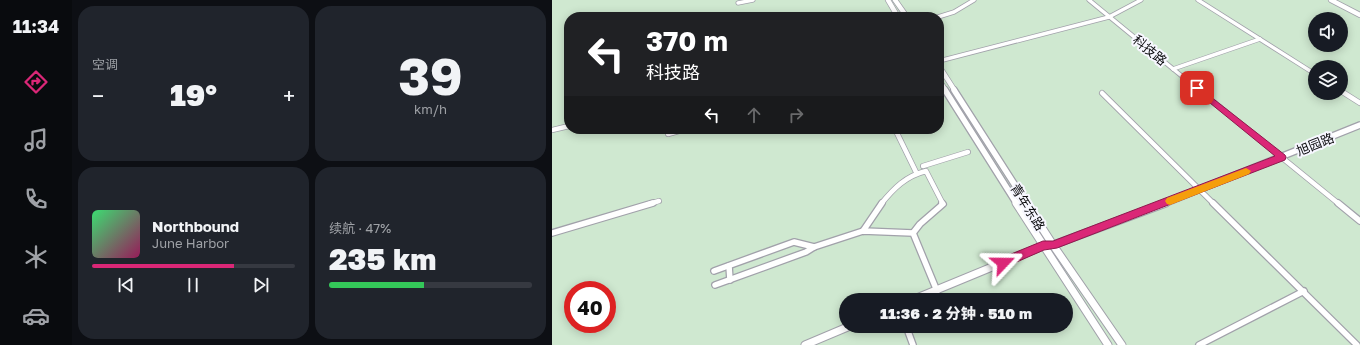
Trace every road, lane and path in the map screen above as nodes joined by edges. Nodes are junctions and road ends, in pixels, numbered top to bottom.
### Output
1 (753, 0) edge
2 (888, 0) edge
3 (896, 0) edge
4 (974, 0) edge
5 (1089, 0) edge
6 (1141, 0) edge
7 (1198, 0) edge
8 (1331, 0) edge
9 (738, 3) dead end
10 (895, 12) edge
11 (904, 12) edge
12 (944, 15) edge
13 (1360, 15) edge
14 (1109, 17) junction
15 (1260, 39) junction
16 (944, 60) edge
17 (1173, 69) junction
18 (1308, 70) edge
19 (944, 74) edge
20 (944, 88) edge
21 (1102, 93) dead end
22 (1348, 94) edge
23 (1360, 102) edge
24 (1360, 126) edge
25 (564, 127) edge
26 (552, 130) edge
27 (898, 134) edge
28 (968, 152) dead end
29 (1282, 157) junction
30 (924, 169) junction
31 (916, 170) junction
32 (1200, 190) junction
33 (659, 201) dead end
34 (1360, 221) edge
35 (863, 231) junction
36 (913, 232) junction
37 (552, 233) edge
38 (1053, 245) junction
39 (1043, 246) junction
40 (814, 247) junction
41 (729, 266) junction
42 (714, 272) dead end
43 (730, 280) junction
44 (715, 285) dead end
45 (937, 291) junction
46 (1304, 291) junction
47 (931, 293) edge
48 (839, 331) edge
49 (908, 333) edge
50 (805, 345) edge
51 (912, 345) edge
52 (1108, 345) edge
53 (1122, 345) edge
54 (1199, 345) edge
55 (1357, 345) edge

1 - 9 street
2 - 10 main road
3 - 11 main road
4 - 12 street
5 - 14 street, 科技路
6 - 14 street
7 - 15 street
8 - 13 main road
14 - 16 street
14 - 17 street, 科技路
15 - 17 street
15 - 18 street
17 - 29 street, 科技路
19 - 38 main road, 青年东路
20 - 39 main road, 青年东路
21 - 32 street
22 - 23 street
24 - 29 main road, 旭园路
25 - 26 street
27 - 31 street
28 - 30 street
29 - 32 main road, 旭园路
29 - 34 street, 科技路
30 - 31 street
30 - 36 street
31 - 35 street
32 - 38 main road, 旭园路
32 - 46 street
33 - 37 street
35 - 36 street
35 - 40 street
36 - 45 street
38 - 39 main road, 旭园路
38 - 53 main road, 青年东路
39 - 45 main road, 旭园路
39 - 52 main road, 青年东路
40 - 41 street
40 - 43 street
41 - 42 street
41 - 43 street
43 - 44 street
45 - 47 main road, 旭园路
46 - 54 street
46 - 55 street
48 - 50 main road
49 - 51 street

